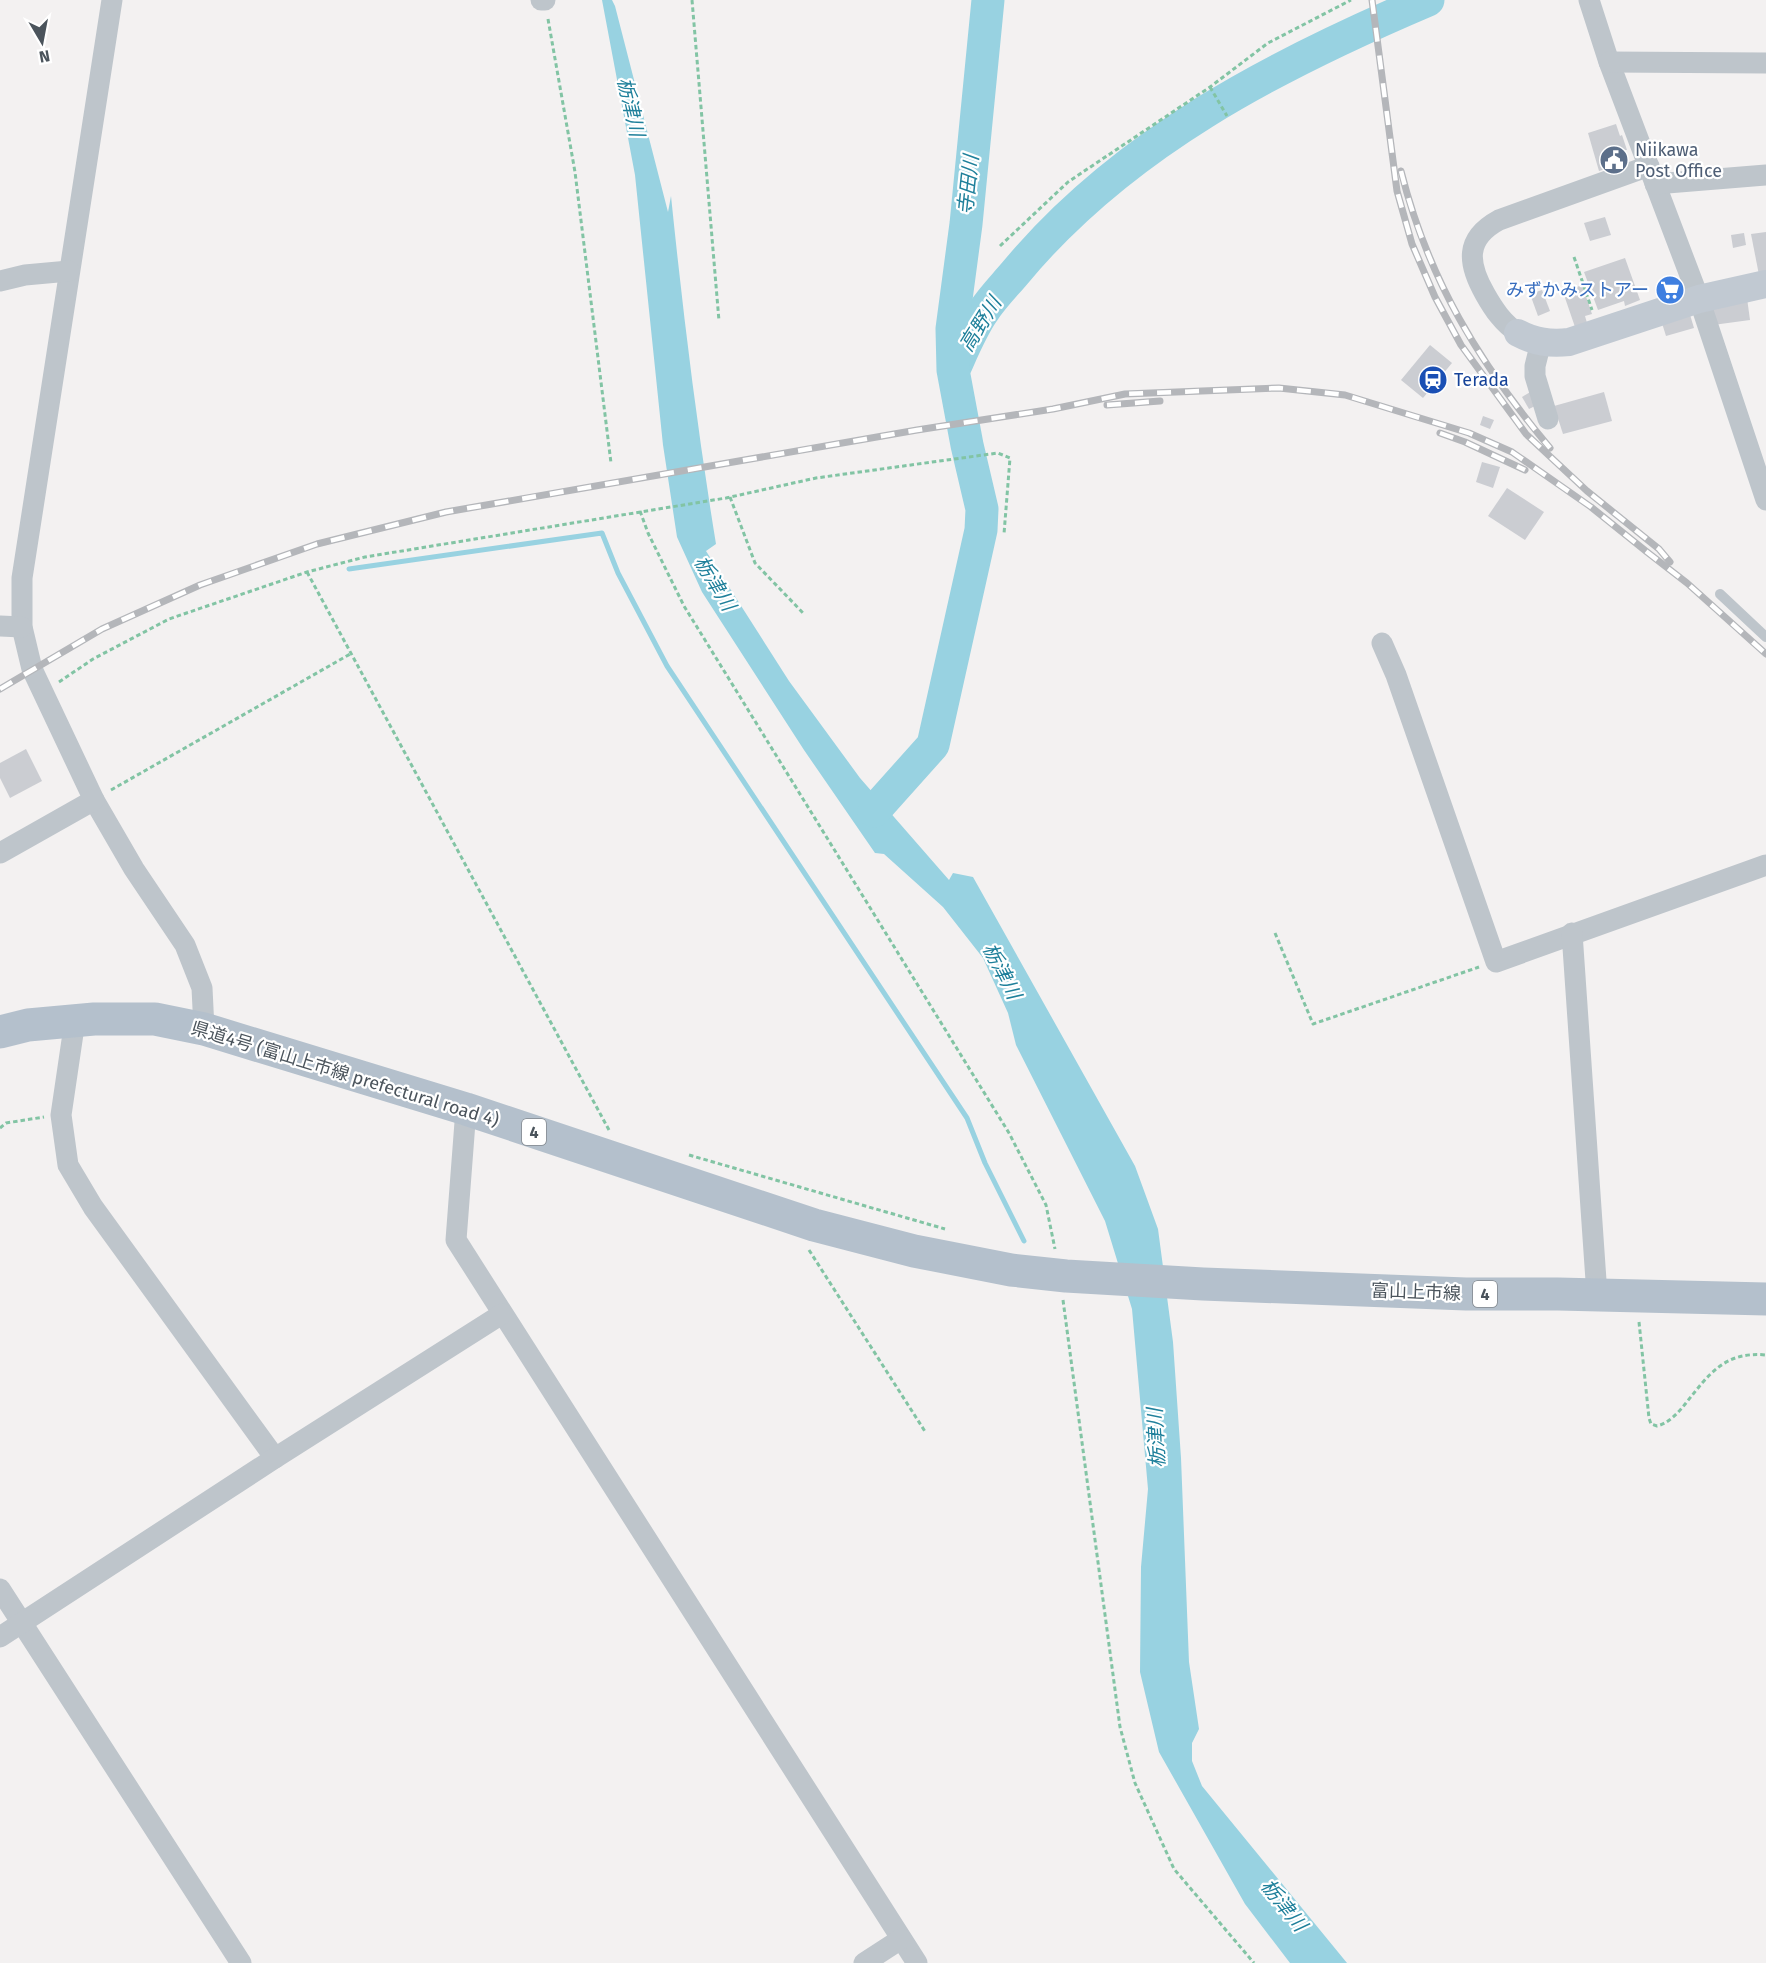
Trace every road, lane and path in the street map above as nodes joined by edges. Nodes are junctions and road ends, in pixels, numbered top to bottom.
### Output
1 (112, 0) edge
2 (543, 0) edge
3 (692, 0) edge
4 (1352, 0) edge
5 (1589, 0) edge
6 (1609, 62) junction
7 (1766, 63) edge
8 (1210, 87) junction
9 (1227, 116) dead end
10 (1652, 175) junction
11 (1766, 175) edge
12 (1000, 246) dead end
13 (1574, 257) dead end
14 (69, 271) junction
15 (0, 282) edge
16 (1766, 284) edge
17 (1700, 299) junction
18 (719, 321) dead end
19 (1600, 332) junction
20 (1530, 338) junction
21 (1548, 419) dead end
22 (611, 463) dead end
23 (728, 497) junction
24 (1766, 500) edge
25 (640, 511) junction
26 (1004, 534) dead end
27 (307, 572) junction
28 (1720, 594) dead end
29 (804, 614) dead end
30 (0, 626) edge
31 (22, 627) junction
32 (1766, 637) edge
33 (1382, 643) dead end
34 (352, 653) junction
35 (44, 692) junction
36 (94, 800) junction
37 (0, 853) edge
38 (1766, 865) edge
39 (1275, 933) dead end
40 (1572, 933) junction
41 (1496, 962) junction
42 (75, 1020) junction
43 (204, 1029) junction
44 (0, 1032) edge
45 (466, 1109) junction
46 (61, 1115) junction
47 (0, 1128) edge
48 (689, 1155) dead end
49 (627, 1163) junction
50 (788, 1216) junction
51 (945, 1229) dead end
52 (1063, 1275) junction
53 (1597, 1295) junction
54 (1636, 1296) junction
55 (1766, 1299) edge
56 (502, 1314) junction
57 (1766, 1355) edge
58 (926, 1433) dead end
59 (274, 1458) junction
60 (0, 1589) edge
61 (23, 1623) junction
62 (0, 1637) edge
63 (901, 1939) junction
64 (241, 1963) edge
65 (864, 1963) edge
66 (917, 1963) edge
67 (1254, 1963) edge

1 - 14 street
2 - 22 path
3 - 18 path
4 - 8 path
5 - 6 street
6 - 7 street
6 - 10 street
8 - 9 path
8 - 12 path
10 - 11 street
10 - 17 street
10 - 20 street
13 - 19 path
14 - 15 street
14 - 31 street
16 - 17 street
17 - 19 street
17 - 24 street
19 - 20 street
20 - 21 street
23 - 25 path
23 - 26 path
23 - 29 path
25 - 27 path
25 - 52 path
27 - 34 path
27 - 35 path
28 - 32 lane
30 - 31 street
31 - 35 street
33 - 41 street
34 - 36 path
34 - 49 path
35 - 36 street
36 - 37 street
36 - 43 street
38 - 40 street
39 - 41 path
40 - 41 street
40 - 53 street
42 - 43 main road, 県道4号 (富山上市線 prefectural road 4) / 4
42 - 44 main road, 県道4号 (富山上市線 prefectural road 4) / 4
42 - 46 street
43 - 45 main road, 県道4号 (富山上市線 prefectural road 4) / 4
45 - 49 main road, 県道4号 (富山上市線 prefectural road 4) / 4
45 - 56 street
46 - 47 path
46 - 59 street
48 - 51 path
49 - 50 main road, 県道4号 (富山上市線 prefectural road 4) / 4
50 - 52 main road, 県道4号 (富山上市線 prefectural road 4) / 4
50 - 58 path
52 - 53 main road, 富山上市線 / 4
52 - 67 path
53 - 54 main road, 富山上市線 / 4
54 - 55 main road, 富山上市線 / 4
54 - 57 path
56 - 59 street
56 - 63 street
59 - 61 street
60 - 61 street
61 - 62 street
61 - 64 street
63 - 65 street
63 - 66 street

